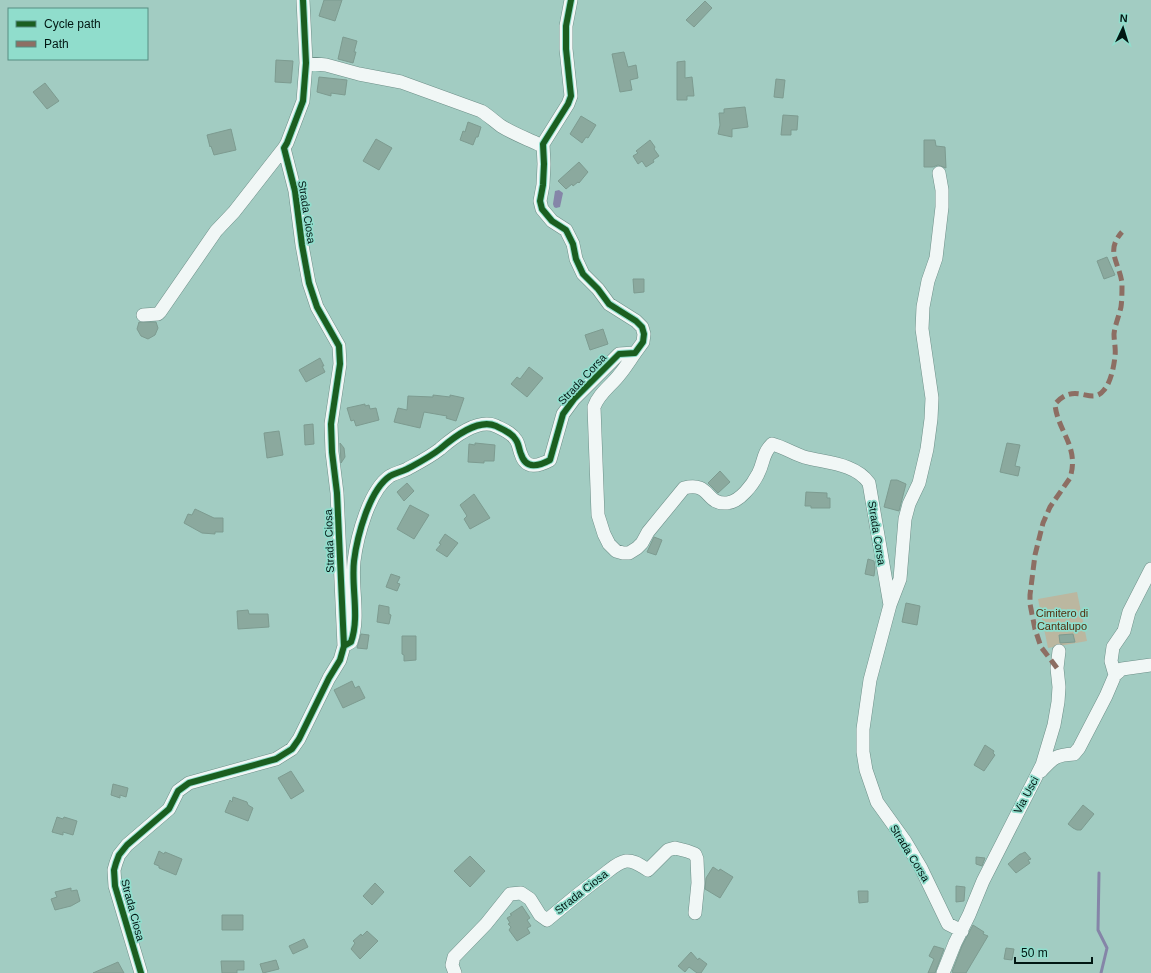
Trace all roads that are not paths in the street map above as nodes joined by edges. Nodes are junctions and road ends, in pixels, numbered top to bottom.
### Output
1 (304, 0) edge
2 (571, 0) edge
3 (306, 64) junction
4 (543, 144) junction
5 (284, 148) junction
6 (939, 173) dead end
7 (144, 315) dead end
8 (635, 353) junction
9 (1151, 569) edge
10 (890, 605) junction
11 (344, 646) junction
12 (1059, 651) dead end
13 (1151, 666) edge
14 (1115, 675) junction
15 (1037, 776) junction
16 (695, 913) dead end
17 (962, 930) junction
18 (141, 973) edge
19 (455, 973) edge
20 (943, 973) edge

1 - 3 street
2 - 4 street
3 - 4 street
3 - 5 street
4 - 8 street, Strada Corsa
5 - 7 street
5 - 11 street, Strada Ciosa
6 - 10 street, Strada Corsa
8 - 10 street, Strada Corsa
8 - 11 street, Strada Corsa
9 - 14 street
10 - 17 street, Strada Corsa
11 - 18 street, Strada Ciosa
12 - 15 street, Via Usci
13 - 14 street
14 - 15 street
15 - 17 street, Via Usci
16 - 19 street, Strada Ciosa
17 - 20 street, Via Usci

